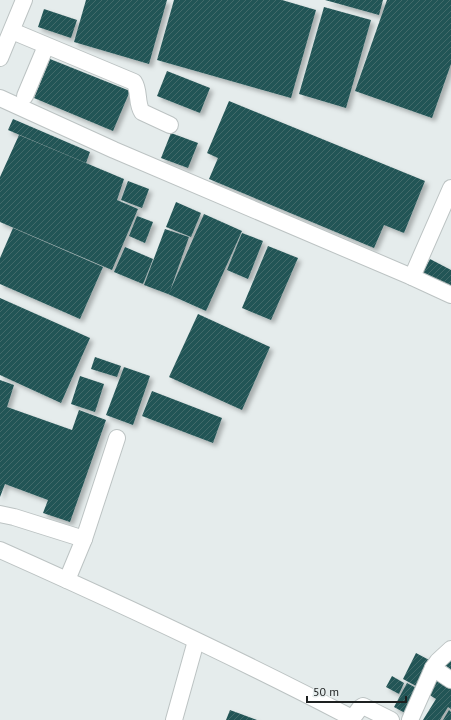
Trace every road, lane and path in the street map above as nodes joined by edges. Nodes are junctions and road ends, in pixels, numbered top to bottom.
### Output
1 (24, 0) edge
2 (12, 31) junction
3 (46, 46) junction
4 (0, 58) edge
5 (25, 96) dead end
6 (0, 98) edge
7 (170, 125) dead end
8 (451, 188) edge
9 (412, 277) junction
10 (451, 295) edge
11 (117, 438) dead end
12 (0, 514) edge
13 (84, 539) junction
14 (0, 550) edge
15 (67, 580) junction
16 (196, 641) junction
17 (451, 649) edge
18 (433, 668) junction
19 (451, 680) edge
20 (352, 719) edge
21 (174, 720) edge
22 (391, 720) edge
23 (410, 720) edge

1 - 2 street
2 - 3 street
2 - 4 street
3 - 5 street
3 - 7 street
6 - 9 street
8 - 9 street
9 - 10 street
11 - 13 street
12 - 13 street
13 - 15 street
14 - 15 street
15 - 16 street
16 - 20 street
16 - 21 street
17 - 18 street
18 - 19 street
18 - 23 street
20 - 22 street

